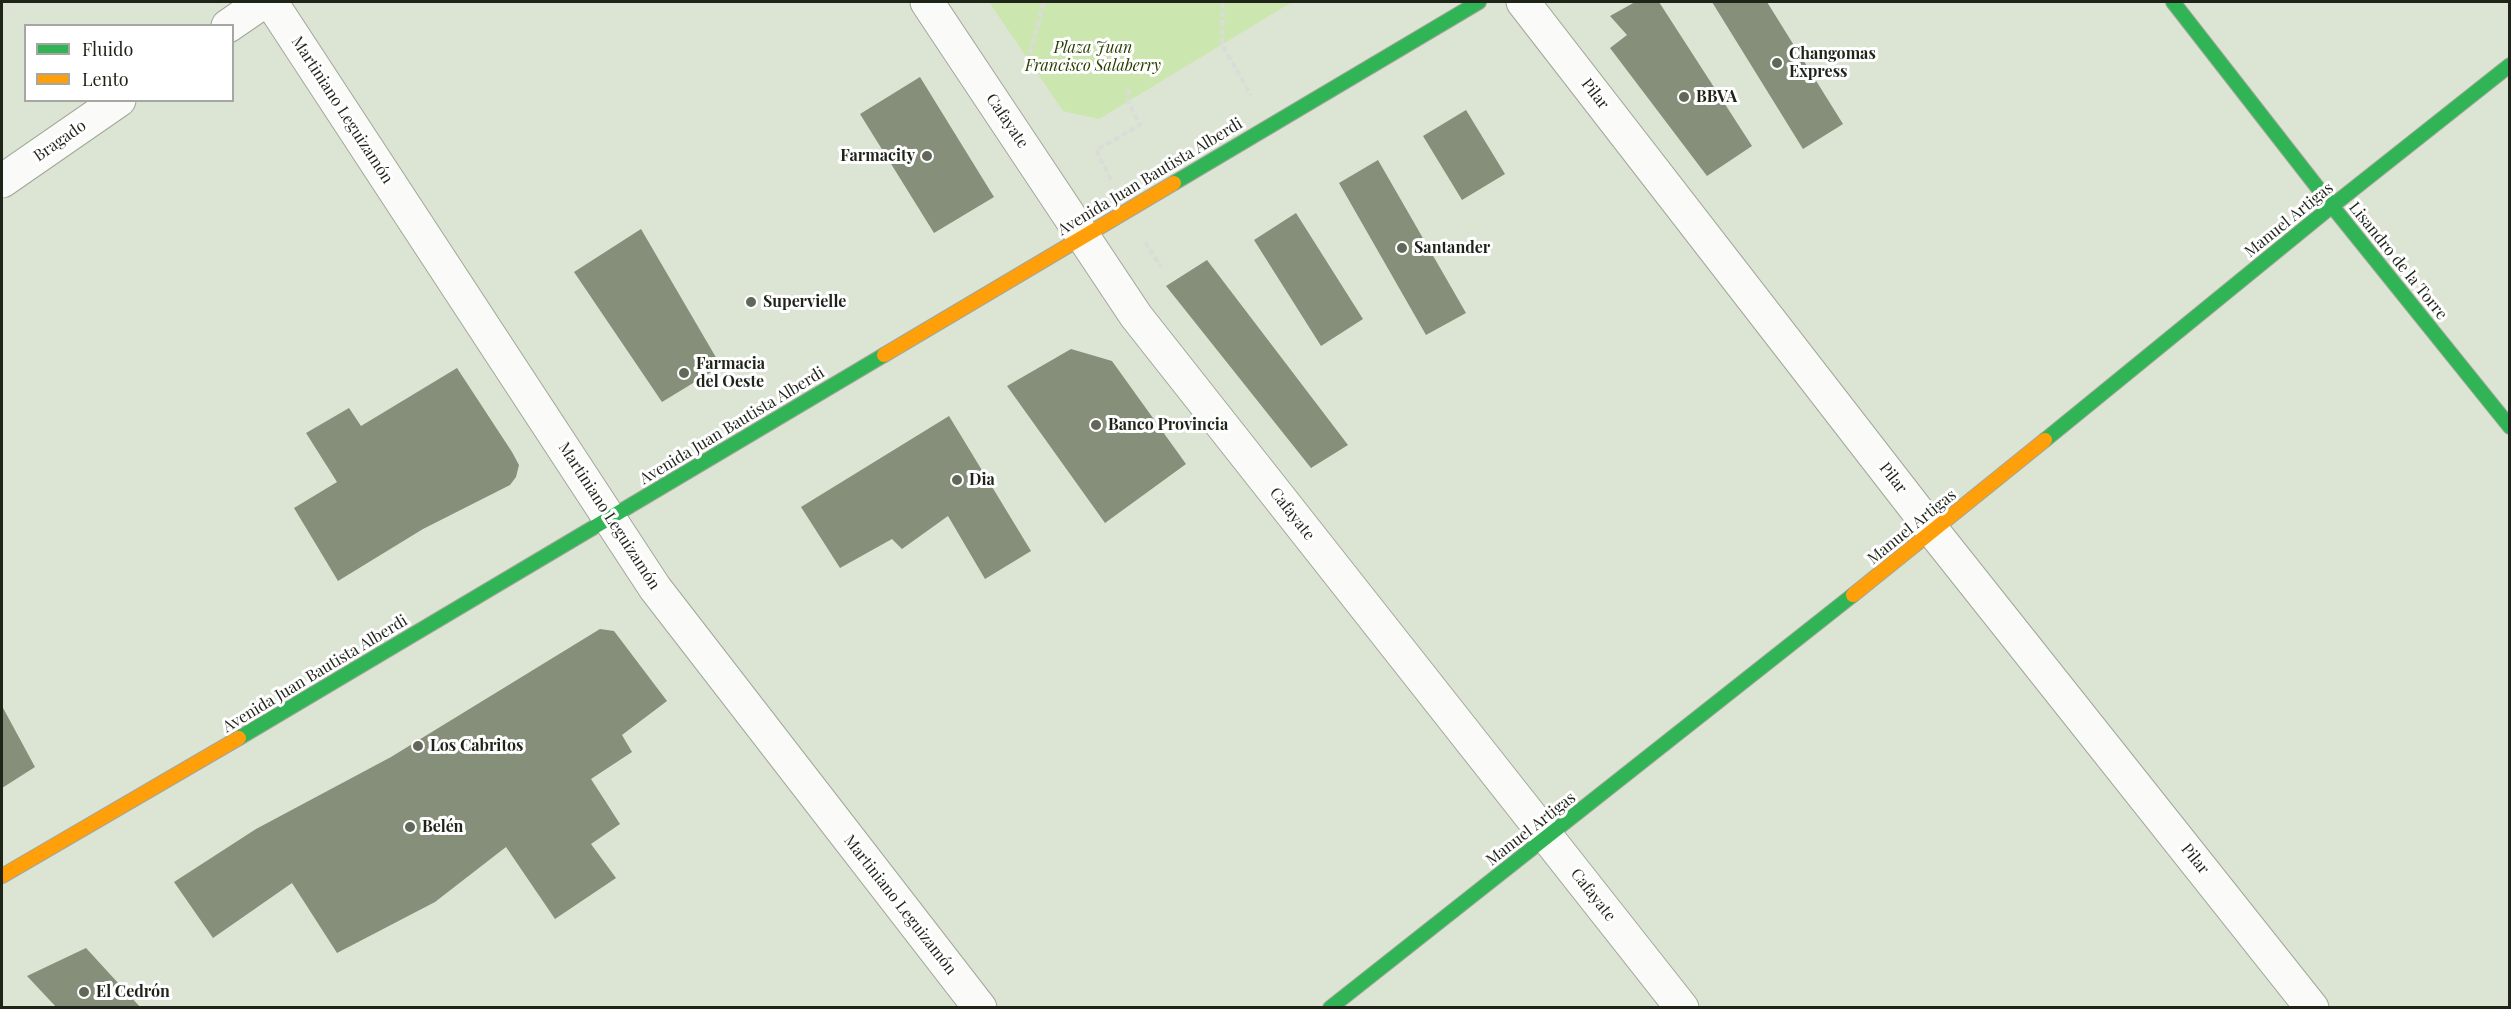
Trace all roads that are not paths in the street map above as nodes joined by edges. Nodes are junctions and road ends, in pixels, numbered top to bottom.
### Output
1 (263, 2) edge
2 (271, 2) edge
3 (927, 2) edge
4 (1479, 2) edge
5 (1523, 2) edge
6 (2173, 2) edge
7 (231, 24) edge
8 (2510, 65) edge
9 (116, 102) edge
10 (2, 181) edge
11 (2332, 206) junction
12 (1083, 236) junction
13 (2510, 427) edge
14 (610, 518) junction
15 (1934, 531) junction
16 (1548, 837) junction
17 (2, 876) edge
18 (980, 1008) edge
19 (1329, 1008) edge
20 (1682, 1008) edge
21 (2313, 1008) edge

1 - 7 street
2 - 14 street, Martiniano Leguizamón
3 - 12 street, Cafayate
4 - 12 street, Avenida Juan Bautista Alberdi
5 - 15 street, Pilar
6 - 11 street, Lisandro de la Torre
8 - 11 street, Manuel Artigas
9 - 10 street, Bragado
11 - 13 street, Lisandro de la Torre
11 - 15 street, Manuel Artigas
12 - 14 street, Avenida Juan Bautista Alberdi
12 - 16 street, Cafayate
14 - 17 street, Avenida Juan Bautista Alberdi
14 - 18 street, Martiniano Leguizamón
15 - 16 street, Manuel Artigas
15 - 21 street, Pilar
16 - 19 street, Manuel Artigas
16 - 20 street, Cafayate

